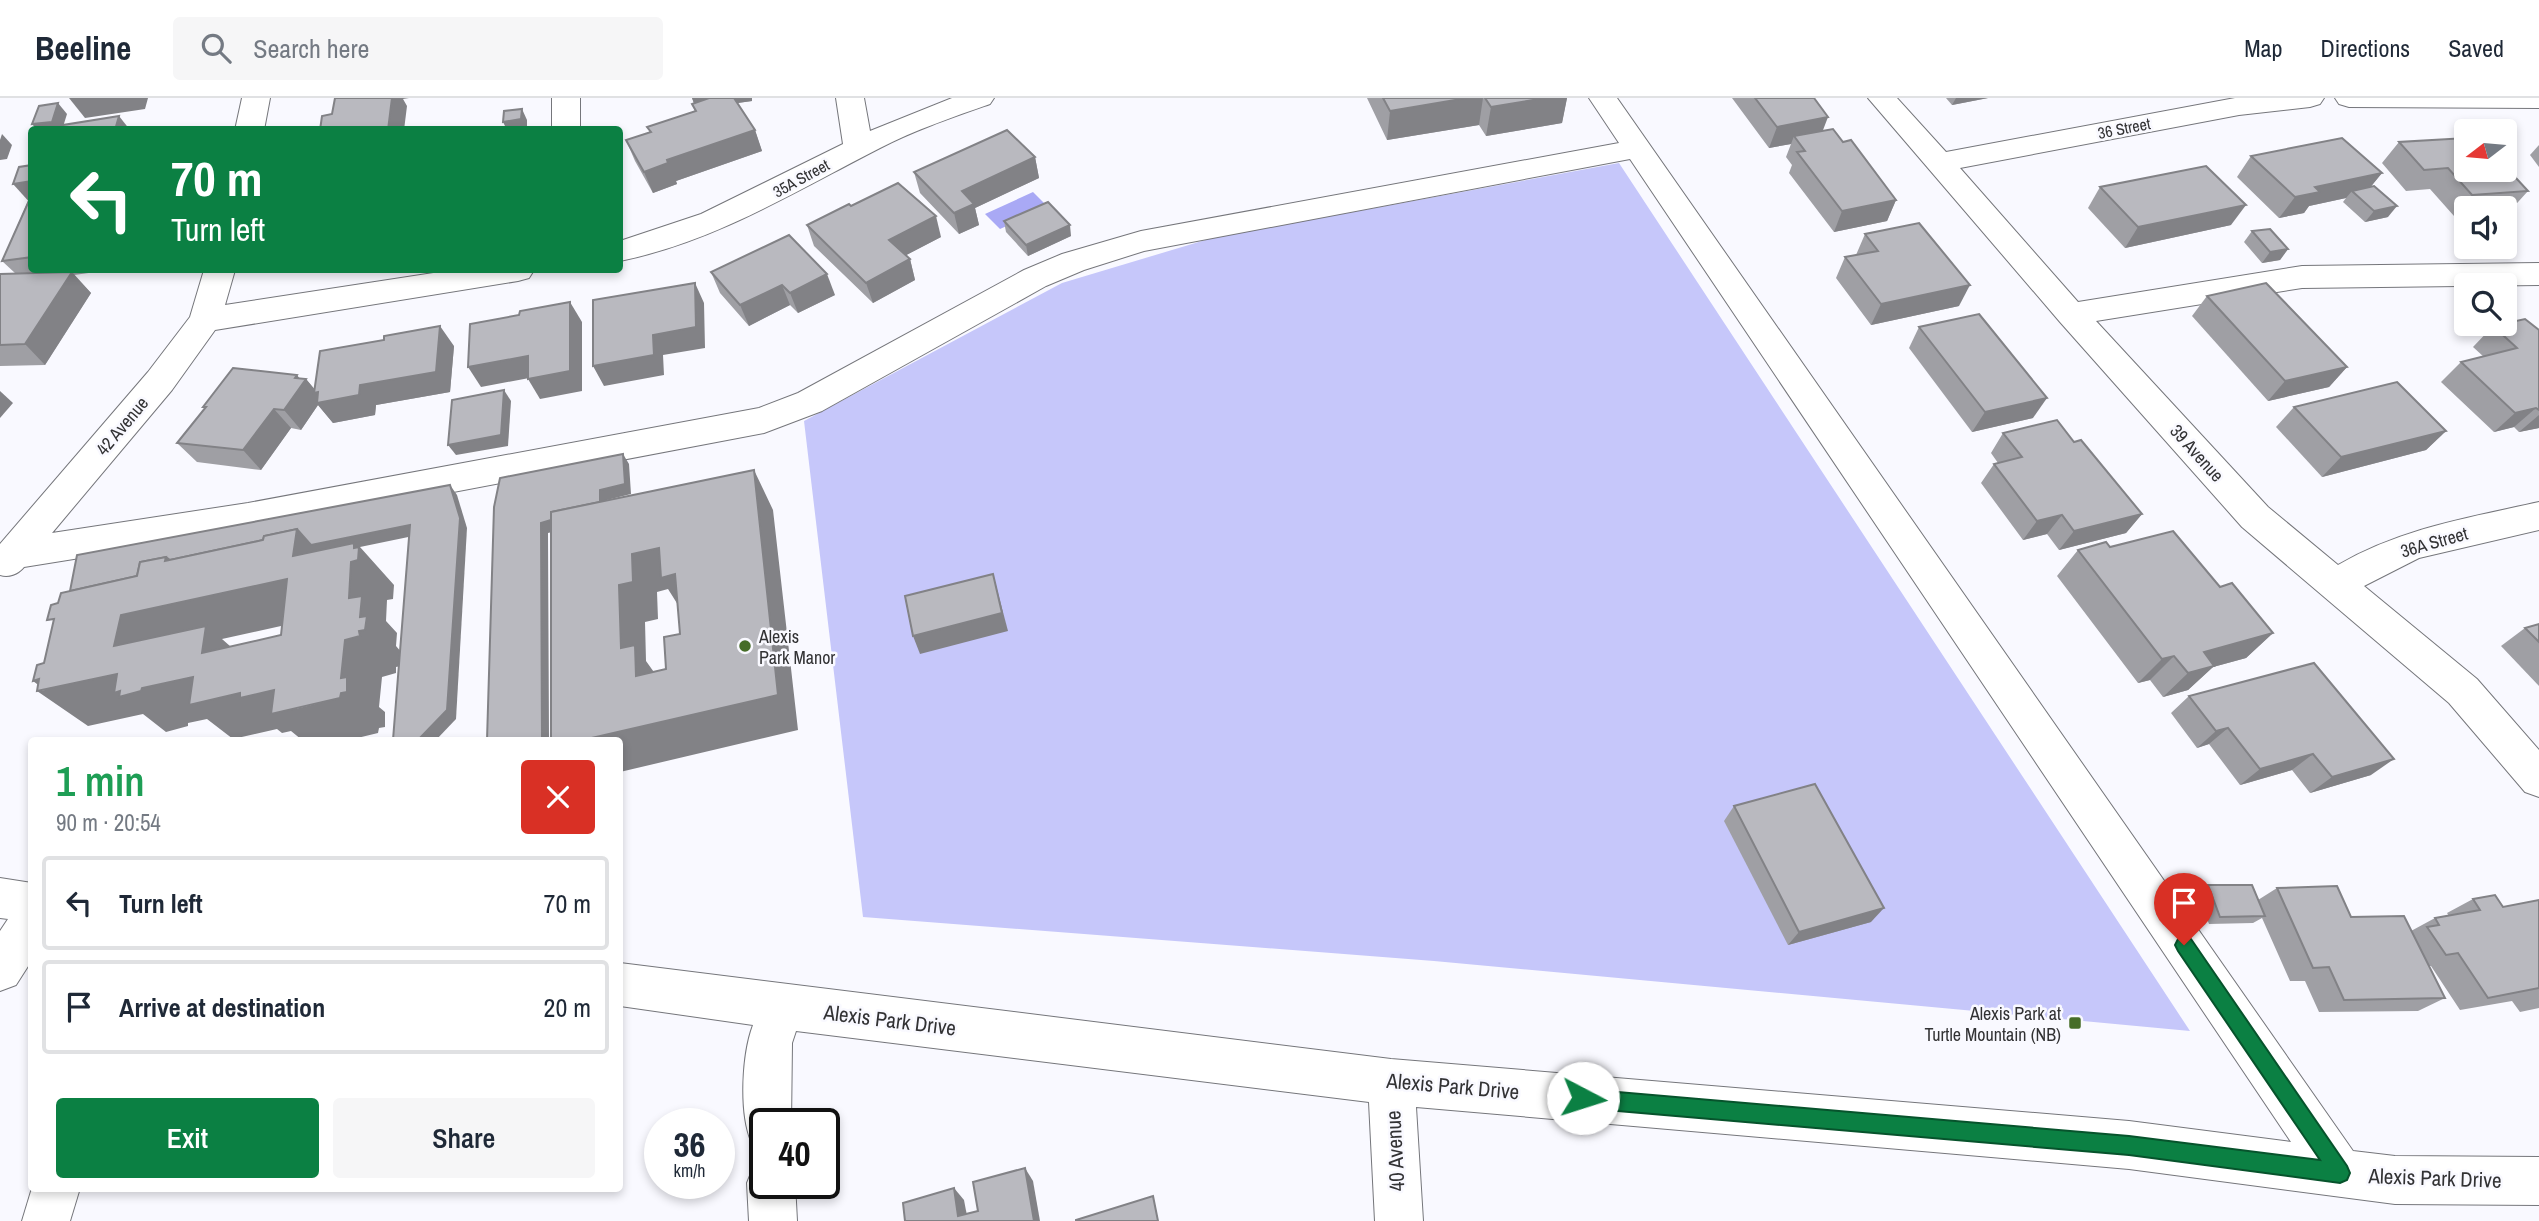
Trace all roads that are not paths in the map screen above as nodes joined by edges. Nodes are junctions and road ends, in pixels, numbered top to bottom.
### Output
1 (256, 98) edge
2 (566, 98) edge
3 (850, 98) edge
4 (981, 98) edge
5 (1603, 98) edge
6 (1882, 98) edge
7 (2310, 98) edge
8 (2349, 98) edge
9 (2483, 99) edge
10 (2539, 99) edge
11 (250, 126) edge
12 (566, 126) edge
13 (858, 148) junction
14 (1636, 149) junction
15 (1938, 163) junction
16 (623, 250) edge
17 (218, 273) edge
18 (500, 273) edge
19 (2539, 275) edge
20 (2071, 314) junction
21 (205, 320) junction
22 (2539, 516) edge
23 (6, 561) edge
24 (2335, 585) junction
25 (2537, 776) edge
26 (0, 898) edge
27 (28, 902) edge
28 (28, 926) edge
29 (0, 970) edge
30 (623, 985) edge
31 (782, 1007) junction
32 (1391, 1082) junction
33 (768, 1108) edge
34 (2340, 1173) junction
35 (2539, 1181) edge
36 (55, 1192) edge
37 (772, 1199) edge
38 (46, 1221) edge
39 (774, 1221) edge
40 (1399, 1221) edge

1 - 11 street
2 - 12 street
3 - 13 street
4 - 13 street, 35A Street
5 - 14 street
6 - 15 street, 39 Avenue
7 - 15 street, 36 Street
8 - 9 street
9 - 10 street
13 - 16 street, 35A Street
14 - 23 street
14 - 34 street
15 - 20 street, 39 Avenue
17 - 21 street, 42 Avenue
18 - 21 street
19 - 20 street
20 - 24 street, 39 Avenue
21 - 23 street, 42 Avenue
22 - 24 street, 36A Street
24 - 25 street, 39 Avenue
26 - 27 street
28 - 29 street
30 - 31 street, Alexis Park Drive
31 - 32 street, Alexis Park Drive
31 - 33 street
32 - 34 street, Alexis Park Drive
32 - 40 street, 40 Avenue
34 - 35 street, Alexis Park Drive
36 - 38 street
37 - 39 street

